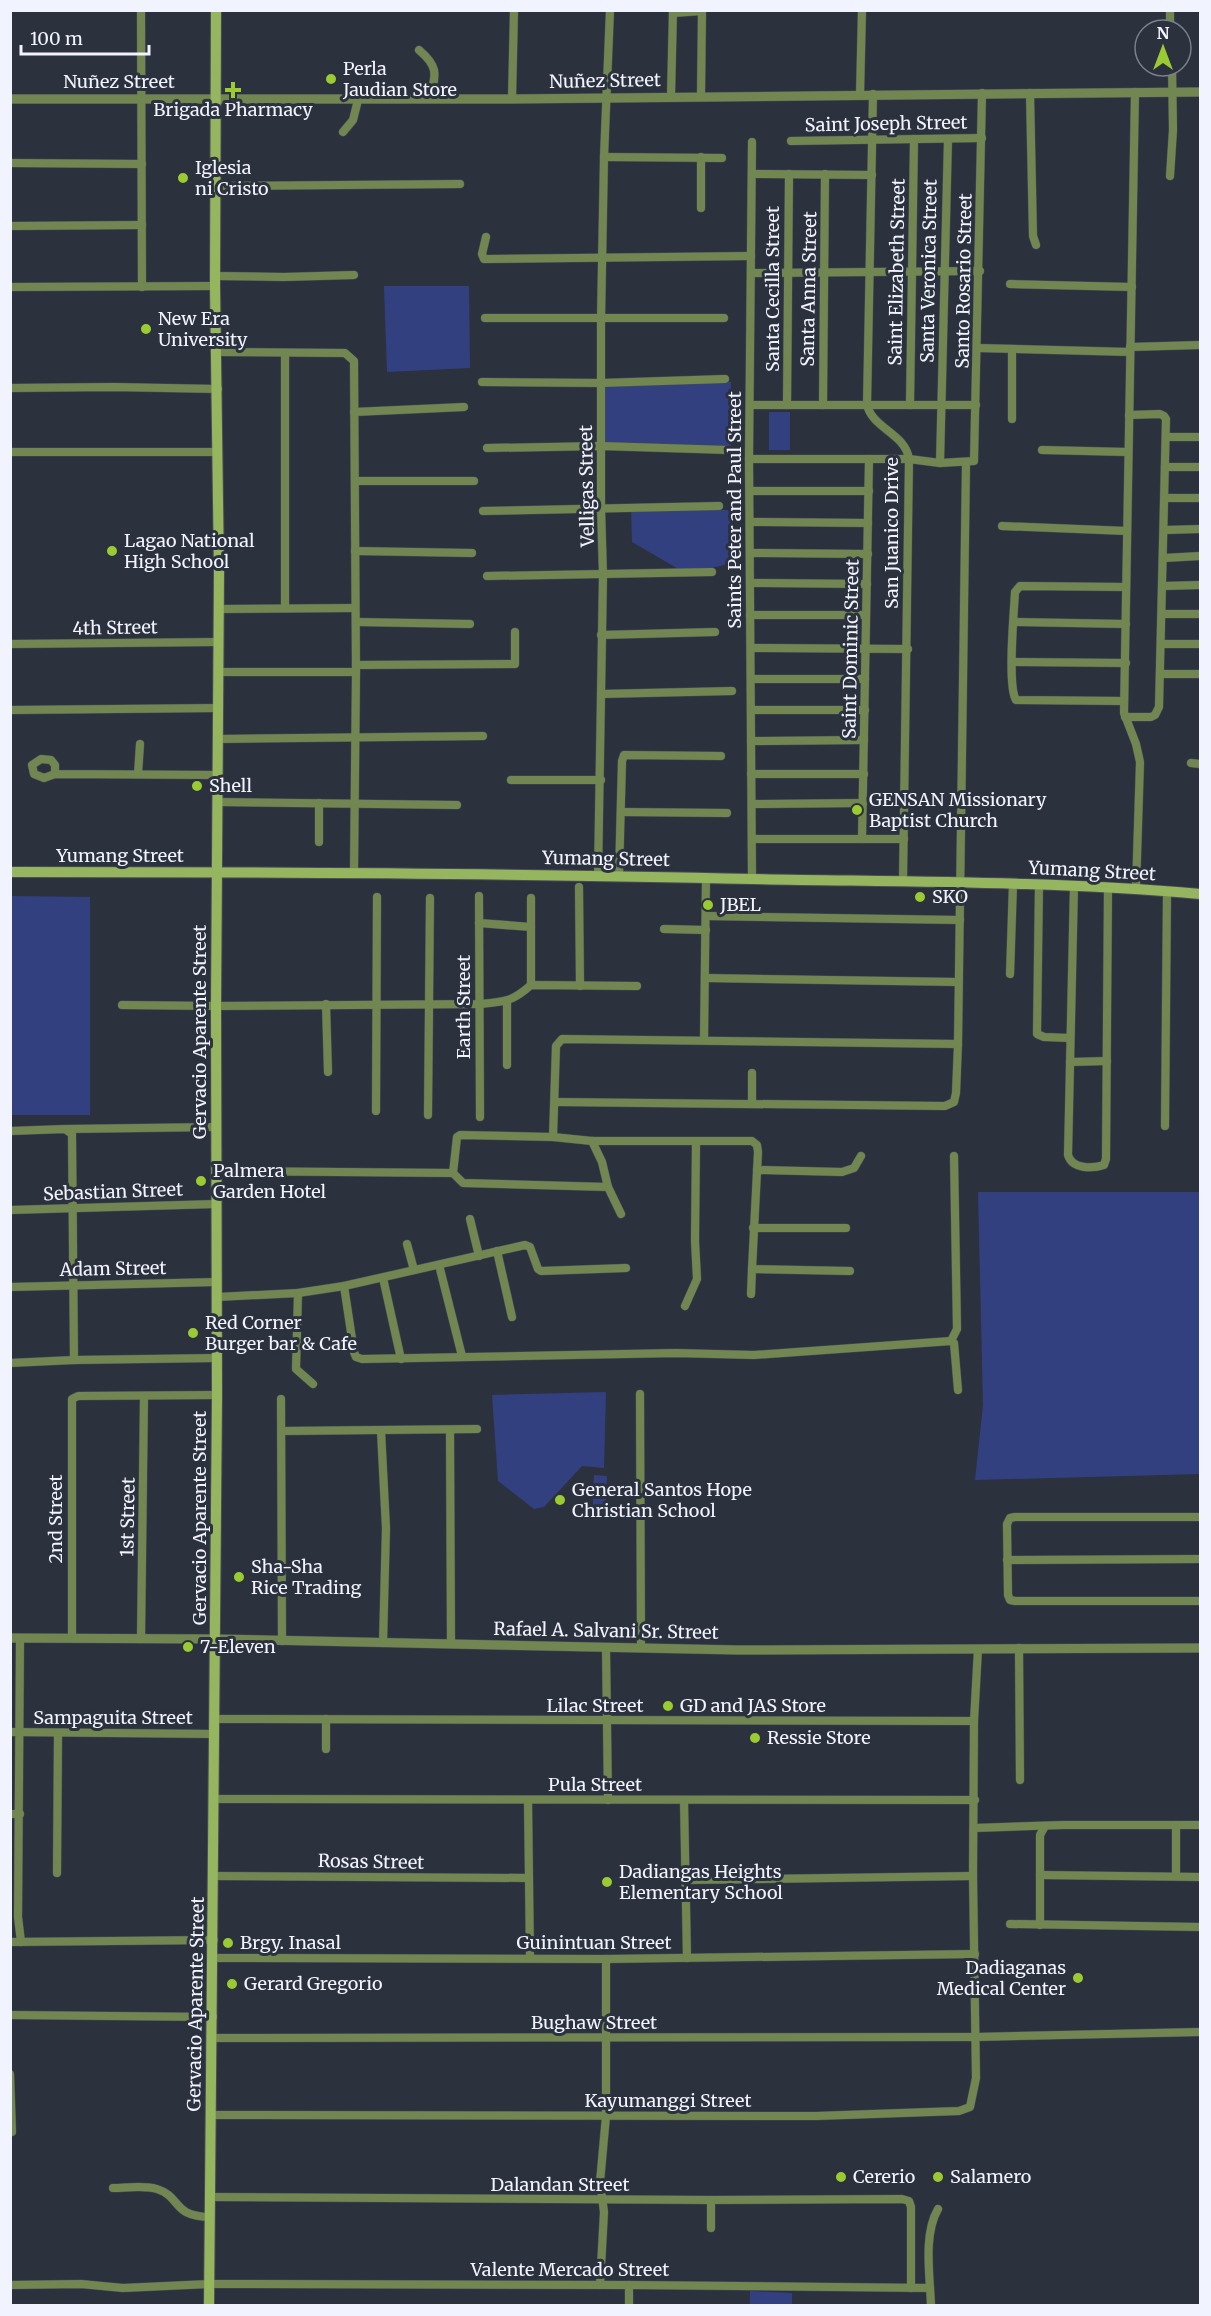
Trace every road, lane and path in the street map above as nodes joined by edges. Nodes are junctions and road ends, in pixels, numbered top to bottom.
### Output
1 (141, 10) edge
2 (216, 10) edge
3 (514, 10) edge
4 (610, 10) edge
5 (862, 10) edge
6 (702, 11) edge
7 (673, 12) edge
8 (419, 50) dead end
9 (1172, 78) edge
10 (1135, 92) junction
11 (1173, 92) junction
12 (1200, 92) edge
13 (982, 93) junction
14 (1030, 93) junction
15 (860, 94) junction
16 (873, 94) junction
17 (671, 96) junction
18 (701, 96) junction
19 (606, 97) junction
20 (142, 98) junction
21 (217, 98) junction
22 (430, 98) junction
23 (10, 99) edge
24 (512, 99) junction
25 (358, 100) junction
26 (343, 132) dead end
27 (982, 138) junction
28 (914, 139) junction
29 (948, 139) junction
30 (872, 140) junction
31 (791, 141) dead end
32 (752, 142) dead end
33 (604, 157) junction
34 (701, 157) junction
35 (722, 158) dead end
36 (10, 163) edge
37 (142, 164) junction
38 (752, 174) junction
39 (789, 174) junction
40 (825, 174) junction
41 (872, 175) junction
42 (1170, 176) dead end
43 (460, 184) dead end
44 (215, 186) junction
45 (701, 208) dead end
46 (142, 225) junction
47 (10, 226) edge
48 (486, 237) dead end
49 (1036, 245) dead end
50 (751, 256) junction
51 (602, 259) junction
52 (980, 271) junction
53 (788, 272) junction
54 (824, 272) junction
55 (870, 272) junction
56 (912, 272) junction
57 (943, 272) junction
58 (751, 273) junction
59 (354, 275) dead end
60 (215, 281) junction
61 (1010, 284) dead end
62 (142, 286) junction
63 (10, 287) edge
64 (1132, 287) junction
65 (485, 318) dead end
66 (724, 318) dead end
67 (601, 319) junction
68 (1200, 345) edge
69 (977, 348) junction
70 (1012, 349) junction
71 (1130, 350) junction
72 (218, 352) junction
73 (285, 354) junction
74 (725, 379) dead end
75 (482, 382) dead end
76 (601, 383) junction
77 (10, 388) edge
78 (218, 389) junction
79 (750, 405) junction
80 (787, 405) junction
81 (823, 405) junction
82 (867, 405) junction
83 (910, 405) junction
84 (941, 405) junction
85 (976, 405) junction
86 (464, 407) dead end
87 (354, 412) junction
88 (1129, 415) junction
89 (1012, 419) dead end
90 (1166, 437) junction
91 (1200, 437) edge
92 (601, 446) junction
93 (488, 448) dead end
94 (729, 450) dead end
95 (1042, 450) dead end
96 (10, 452) edge
97 (218, 452) junction
98 (1128, 452) junction
99 (749, 459) junction
100 (869, 459) junction
101 (909, 459) junction
102 (940, 463) junction
103 (966, 463) junction
104 (1165, 467) junction
105 (1200, 467) edge
106 (356, 481) junction
107 (474, 481) dead end
108 (750, 491) junction
109 (869, 491) junction
110 (1165, 498) junction
111 (1200, 498) edge
112 (719, 506) dead end
113 (601, 508) junction
114 (483, 511) dead end
115 (750, 522) junction
116 (868, 523) junction
117 (1002, 526) dead end
118 (1200, 529) edge
119 (1165, 530) junction
120 (1127, 531) junction
121 (355, 551) junction
122 (472, 553) dead end
123 (750, 553) junction
124 (868, 554) junction
125 (1200, 556) edge
126 (1164, 558) junction
127 (712, 572) dead end
128 (603, 575) junction
129 (487, 576) dead end
130 (750, 583) junction
131 (867, 584) junction
132 (1200, 585) edge
133 (1126, 586) junction
134 (1163, 586) junction
135 (285, 608) junction
136 (355, 608) junction
137 (219, 609) junction
138 (1162, 614) junction
139 (1200, 614) edge
140 (750, 615) junction
141 (867, 615) junction
142 (356, 622) junction
143 (1014, 622) junction
144 (470, 624) dead end
145 (1126, 624) junction
146 (515, 632) dead end
147 (715, 632) dead end
148 (601, 635) junction
149 (219, 642) junction
150 (10, 644) edge
151 (1161, 644) junction
152 (1200, 644) edge
153 (751, 648) junction
154 (866, 648) junction
155 (908, 649) junction
156 (1012, 662) junction
157 (1126, 663) junction
158 (356, 668) junction
159 (219, 672) junction
160 (1160, 674) junction
161 (1200, 674) edge
162 (751, 679) junction
163 (865, 679) junction
164 (732, 691) dead end
165 (601, 694) junction
166 (1124, 701) junction
167 (219, 708) junction
168 (10, 710) edge
169 (751, 710) junction
170 (865, 710) junction
171 (1125, 717) junction
172 (356, 736) junction
173 (483, 736) dead end
174 (219, 739) junction
175 (864, 740) junction
176 (751, 741) junction
177 (140, 744) dead end
178 (721, 756) dead end
179 (1191, 764) dead end
180 (1200, 764) edge
181 (55, 774) dead end
182 (138, 774) junction
183 (751, 774) junction
184 (864, 774) junction
185 (218, 775) junction
186 (511, 780) dead end
187 (601, 780) junction
188 (218, 802) junction
189 (319, 803) junction
190 (355, 803) junction
191 (863, 803) junction
192 (752, 804) junction
193 (456, 805) dead end
194 (621, 812) junction
195 (727, 813) dead end
196 (752, 838) junction
197 (862, 838) junction
198 (904, 838) junction
199 (319, 842) dead end
200 (10, 872) edge
201 (354, 872) junction
202 (217, 874) junction
203 (598, 875) junction
204 (619, 875) junction
205 (706, 877) junction
206 (752, 879) junction
207 (903, 881) junction
208 (961, 883) junction
209 (1012, 884) junction
210 (1039, 884) junction
211 (1074, 885) junction
212 (579, 887) dead end
213 (1108, 887) junction
214 (1136, 888) junction
215 (1167, 891) junction
216 (1200, 894) edge
217 (479, 896) dead end
218 (377, 897) dead end
219 (430, 898) dead end
220 (531, 898) dead end
221 (706, 916) junction
222 (960, 920) junction
223 (479, 923) junction
224 (531, 927) junction
225 (664, 929) dead end
226 (706, 930) junction
227 (1010, 974) dead end
228 (705, 978) junction
229 (958, 982) junction
230 (531, 985) junction
231 (580, 986) junction
232 (637, 986) dead end
233 (507, 1002) junction
234 (377, 1003) junction
235 (429, 1003) junction
236 (326, 1004) junction
237 (480, 1004) junction
238 (122, 1005) dead end
239 (216, 1006) junction
240 (1070, 1038) junction
241 (704, 1040) junction
242 (958, 1044) junction
243 (1070, 1062) junction
244 (1107, 1062) junction
245 (507, 1065) dead end
246 (328, 1072) dead end
247 (752, 1073) dead end
248 (555, 1102) junction
249 (752, 1104) junction
250 (376, 1111) dead end
251 (428, 1115) dead end
252 (480, 1117) dead end
253 (1165, 1126) dead end
254 (216, 1127) junction
255 (65, 1129) junction
256 (10, 1131) edge
257 (553, 1137) junction
258 (592, 1141) junction
259 (696, 1142) junction
260 (861, 1156) dead end
261 (954, 1156) dead end
262 (757, 1170) junction
263 (216, 1171) junction
264 (453, 1173) junction
265 (608, 1187) junction
266 (216, 1204) junction
267 (73, 1209) junction
268 (10, 1210) edge
269 (621, 1214) dead end
270 (470, 1219) dead end
271 (753, 1228) junction
272 (846, 1228) dead end
273 (407, 1244) dead end
274 (497, 1251) junction
275 (479, 1256) junction
276 (439, 1265) junction
277 (626, 1268) dead end
278 (752, 1269) junction
279 (414, 1270) junction
280 (850, 1271) dead end
281 (383, 1278) junction
282 (217, 1282) junction
283 (74, 1285) junction
284 (344, 1286) junction
285 (10, 1287) edge
286 (298, 1293) junction
287 (751, 1294) dead end
288 (217, 1297) junction
289 (686, 1306) dead end
290 (512, 1317) dead end
291 (951, 1341) junction
292 (462, 1356) junction
293 (217, 1358) junction
294 (74, 1359) junction
295 (401, 1359) junction
296 (10, 1363) edge
297 (313, 1384) dead end
298 (958, 1390) dead end
299 (640, 1394) dead end
300 (217, 1395) junction
301 (144, 1396) junction
302 (281, 1399) dead end
303 (477, 1429) dead end
304 (282, 1431) junction
305 (381, 1431) junction
306 (450, 1431) junction
307 (1200, 1518) edge
308 (1200, 1559) edge
309 (1007, 1560) junction
310 (1200, 1602) edge
311 (15, 1638) edge
312 (72, 1638) junction
313 (141, 1639) junction
314 (216, 1640) junction
315 (282, 1641) junction
316 (383, 1643) junction
317 (451, 1644) junction
318 (606, 1647) junction
319 (640, 1648) junction
320 (1019, 1648) junction
321 (1200, 1648) edge
322 (978, 1649) junction
323 (215, 1719) junction
324 (326, 1719) junction
325 (974, 1721) junction
326 (606, 1722) junction
327 (10, 1732) edge
328 (21, 1733) junction
329 (58, 1734) junction
330 (215, 1734) junction
331 (326, 1749) dead end
332 (1020, 1780) dead end
333 (215, 1799) junction
334 (528, 1800) junction
335 (608, 1800) junction
336 (684, 1800) junction
337 (975, 1800) junction
338 (10, 1814) edge
339 (20, 1814) junction
340 (1176, 1825) junction
341 (1200, 1825) edge
342 (1045, 1826) junction
343 (974, 1828) junction
344 (57, 1873) dead end
345 (214, 1875) junction
346 (1040, 1875) junction
347 (973, 1876) junction
348 (1176, 1876) junction
349 (1200, 1876) edge
350 (528, 1878) junction
351 (685, 1880) junction
352 (1010, 1924) dead end
353 (1040, 1925) junction
354 (1200, 1927) edge
355 (214, 1940) junction
356 (10, 1942) edge
357 (21, 1942) junction
358 (975, 1954) junction
359 (213, 1958) junction
360 (530, 1958) junction
361 (687, 1958) junction
362 (606, 1959) junction
363 (10, 2015) edge
364 (213, 2018) junction
365 (1200, 2032) edge
366 (975, 2037) junction
367 (213, 2038) junction
368 (606, 2038) junction
369 (10, 2074) edge
370 (211, 2115) junction
371 (606, 2116) junction
372 (12, 2132) edge
373 (113, 2188) dead end
374 (210, 2197) junction
375 (601, 2200) junction
376 (711, 2200) junction
377 (938, 2209) dead end
378 (210, 2217) junction
379 (711, 2228) dead end
380 (209, 2284) junction
381 (10, 2285) edge
382 (600, 2285) junction
383 (628, 2285) junction
384 (911, 2288) junction
385 (930, 2288) junction
386 (209, 2306) edge
387 (629, 2306) edge
388 (931, 2306) edge

1 - 20 street
2 - 21 main road, Gervacio Aparente Street
3 - 24 street
4 - 19 street, Velligas Street
5 - 15 street
6 - 7 street
6 - 18 street
7 - 17 street
8 - 22 street
9 - 11 street
10 - 11 street, Nuñez Street
10 - 14 street, Nuñez Street
10 - 64 street
11 - 12 street, Nuñez Street
11 - 42 street
13 - 14 street, Nuñez Street
13 - 16 street, Nuñez Street
13 - 27 street, Santo Rosario Street
14 - 49 street
15 - 16 street, Nuñez Street
15 - 18 street, Nuñez Street
16 - 30 street
17 - 18 street, Nuñez Street
17 - 19 street, Nuñez Street
19 - 24 street, Nuñez Street
19 - 33 street, Velligas Street
20 - 21 street, Nuñez Street
20 - 23 street, Nuñez Street
20 - 37 street
21 - 25 street, Nuñez Street
21 - 44 main road, Gervacio Aparente Street
22 - 24 street, Nuñez Street
22 - 25 street, Nuñez Street
25 - 26 street
27 - 29 street, Saint Joseph Street
27 - 52 street, Santo Rosario Street
28 - 29 street, Saint Joseph Street
28 - 30 street, Saint Joseph Street
28 - 56 street, Saint Elizabeth Street
29 - 57 street, Santa Veronica Street
30 - 31 street, Saint Joseph Street
30 - 41 street
32 - 38 street, Saints Peter and Paul Street
33 - 34 street
33 - 51 street, Velligas Street
34 - 35 street
34 - 45 street
36 - 37 street
37 - 46 street
38 - 39 street
38 - 50 street, Saints Peter and Paul Street
39 - 40 street
39 - 53 street, Santa Cecilla Street
40 - 41 street
40 - 54 street, Santa Anna Street
41 - 55 street
43 - 44 street
44 - 60 main road, Gervacio Aparente Street
46 - 47 street
46 - 62 street
48 - 51 street
50 - 51 street
50 - 58 street, Saints Peter and Paul Street
51 - 67 street, Velligas Street
52 - 57 street
52 - 69 street, Santo Rosario Street
53 - 54 street
53 - 58 street
53 - 80 street, Santa Cecilla Street
54 - 55 street
54 - 81 street, Santa Anna Street
55 - 56 street
55 - 82 street
56 - 57 street
56 - 83 street, Saint Elizabeth Street
57 - 84 street, Santa Veronica Street
58 - 79 street, Saints Peter and Paul Street
59 - 60 street
60 - 62 street
60 - 72 main road, Gervacio Aparente Street
61 - 64 street
62 - 63 street
64 - 71 street
65 - 67 street
66 - 67 street
67 - 76 street, Velligas Street
68 - 71 street
69 - 70 street
69 - 85 street, Santo Rosario Street
70 - 71 street
70 - 89 street
71 - 88 street
72 - 73 street
72 - 78 main road, Gervacio Aparente Street
73 - 87 street
73 - 135 street
74 - 76 street
75 - 76 street
76 - 92 street, Velligas Street
77 - 78 street
78 - 97 main road, Gervacio Aparente Street
79 - 80 street
79 - 99 street, Saints Peter and Paul Street
80 - 81 street
81 - 82 street
82 - 83 street
82 - 101 street, San Juanico Drive
83 - 84 street
84 - 85 street
84 - 102 street, Santa Veronica Street
85 - 103 street, Santo Rosario Street
86 - 87 street
87 - 106 street
88 - 90 street
88 - 98 street
90 - 91 street
90 - 104 street
92 - 93 street
92 - 94 street
92 - 113 street, Velligas Street
95 - 98 street
96 - 97 street
97 - 137 main road, Gervacio Aparente Street
98 - 120 street
99 - 100 street
99 - 108 street, Saints Peter and Paul Street
100 - 101 street
100 - 109 street, Saint Dominic Street
101 - 102 street
101 - 155 street, San Juanico Drive
102 - 103 street
103 - 208 street
104 - 105 street
104 - 110 street
106 - 107 street
106 - 121 street
108 - 109 street
108 - 115 street, Saints Peter and Paul Street
109 - 116 street, Saint Dominic Street
110 - 111 street
110 - 119 street
112 - 113 street
113 - 114 street
113 - 128 street, Velligas Street
115 - 116 street
115 - 123 street, Saints Peter and Paul Street
116 - 124 street, Saint Dominic Street
117 - 120 street
118 - 119 street
119 - 126 street
120 - 133 street
121 - 122 street
121 - 136 street
123 - 124 street
123 - 130 street, Saints Peter and Paul Street
124 - 131 street, Saint Dominic Street
125 - 126 street
126 - 134 street
127 - 128 street
128 - 129 street
128 - 148 street, Velligas Street
130 - 131 street
130 - 140 street, Saints Peter and Paul Street
131 - 141 street, Saint Dominic Street
132 - 134 street
133 - 143 street
133 - 145 street
134 - 138 street
135 - 136 street
135 - 137 street
136 - 142 street
137 - 149 main road, Gervacio Aparente Street
138 - 139 street
138 - 151 street
140 - 141 street
140 - 153 street, Saints Peter and Paul Street
141 - 154 street, Saint Dominic Street
142 - 144 street
142 - 158 street
143 - 145 street
143 - 156 street
145 - 157 street
146 - 158 street
147 - 148 street
148 - 165 street, Velligas Street
149 - 150 street, 4th Street
149 - 159 main road, Gervacio Aparente Street
151 - 152 street
151 - 160 street
153 - 154 street
153 - 162 street, Saints Peter and Paul Street
154 - 155 street
154 - 163 street, Saint Dominic Street
155 - 198 street, San Juanico Drive
156 - 157 street
156 - 166 street
157 - 166 street
158 - 159 street
158 - 172 street
159 - 167 main road, Gervacio Aparente Street
160 - 161 street
160 - 171 street
162 - 163 street
162 - 169 street, Saints Peter and Paul Street
163 - 170 street, Saint Dominic Street
164 - 165 street
165 - 187 street, Velligas Street
166 - 171 street
167 - 168 street
167 - 174 main road, Gervacio Aparente Street
169 - 170 street
169 - 176 street, Saints Peter and Paul Street
170 - 175 street, Saint Dominic Street
171 - 214 street
172 - 173 street
172 - 174 street
172 - 190 street
174 - 185 main road, Gervacio Aparente Street
175 - 176 street
175 - 184 street, Saint Dominic Street
176 - 183 street, Saints Peter and Paul Street
177 - 182 street
178 - 194 street
179 - 180 street
181 - 182 street
182 - 185 street
183 - 184 street
183 - 192 street, Saints Peter and Paul Street
184 - 191 street, Saint Dominic Street
185 - 188 main road, Gervacio Aparente Street
186 - 187 street
187 - 203 street, Velligas Street
188 - 189 street
188 - 202 main road, Gervacio Aparente Street
189 - 190 street
189 - 199 street
190 - 193 street
190 - 201 street
191 - 192 street
191 - 197 street, Saint Dominic Street
192 - 196 street, Saints Peter and Paul Street
194 - 195 street
194 - 204 street
196 - 197 street
196 - 206 street, Saints Peter and Paul Street
197 - 198 street
198 - 207 street, San Juanico Drive
200 - 202 main road, Yumang Street
201 - 202 main road, Yumang Street
201 - 203 main road, Yumang Street
202 - 239 main road, Gervacio Aparente Street
203 - 204 main road, Yumang Street
204 - 205 main road, Yumang Street
205 - 206 main road, Yumang Street
205 - 221 street
206 - 207 main road, Yumang Street
207 - 208 main road, Yumang Street
208 - 209 main road, Yumang Street
208 - 222 street
209 - 210 main road, Yumang Street
209 - 227 street
210 - 211 main road, Yumang Street
210 - 240 street
211 - 213 main road, Yumang Street
211 - 240 street
212 - 231 street
213 - 214 main road, Yumang Street
213 - 244 street
214 - 215 main road, Yumang Street
215 - 216 main road, Yumang Street
215 - 253 street
217 - 223 street, Earth Street
218 - 234 street
219 - 235 street
220 - 224 street
221 - 222 street
221 - 226 street
222 - 229 street
223 - 224 street
223 - 237 street, Earth Street
224 - 230 street
225 - 226 street
226 - 228 street
228 - 229 street
228 - 241 street
229 - 242 street
230 - 231 street
230 - 233 street
231 - 232 street
233 - 237 street
233 - 245 street
234 - 235 street
234 - 236 street
234 - 250 street
235 - 237 street
235 - 251 street
236 - 239 street
236 - 246 street
237 - 252 street, Earth Street
238 - 239 street
239 - 254 main road, Gervacio Aparente Street
240 - 243 street
241 - 242 street
241 - 248 street
242 - 249 street
243 - 244 street
243 - 244 street
247 - 249 street
248 - 249 street
248 - 257 street
254 - 255 street
254 - 263 main road, Gervacio Aparente Street
255 - 256 street
255 - 267 street
257 - 258 street
257 - 264 street
258 - 259 street
258 - 265 street
259 - 262 street
259 - 289 street
260 - 262 street
261 - 291 street
262 - 271 street
263 - 264 street
263 - 266 main road, Gervacio Aparente Street
264 - 265 street
265 - 269 street
266 - 267 street, Sebastian Street
266 - 282 main road, Gervacio Aparente Street
267 - 268 street, Sebastian Street
267 - 283 street
270 - 275 street
271 - 272 street
271 - 278 street
273 - 279 street
274 - 275 street
274 - 277 street
274 - 290 street
275 - 276 street
276 - 279 street
276 - 292 street
278 - 280 street
278 - 287 street
279 - 281 street
281 - 284 street
281 - 295 street
282 - 283 street, Adam Street
282 - 288 main road, Gervacio Aparente Street
283 - 285 street, Adam Street
283 - 294 street
284 - 286 street
284 - 295 street
286 - 288 street
286 - 297 street
288 - 293 main road, Gervacio Aparente Street
291 - 292 street
291 - 298 street
292 - 295 street
293 - 294 street
293 - 300 main road, Gervacio Aparente Street
294 - 296 street
299 - 319 street
300 - 301 street
300 - 314 main road, Gervacio Aparente Street
301 - 312 street, 2nd Street
301 - 313 street, 1st Street
302 - 304 street
303 - 306 street
304 - 305 street
304 - 315 street
305 - 306 street
305 - 316 street
306 - 317 street
307 - 309 street
308 - 309 street
309 - 310 street
311 - 312 street, Rafael A. Salvani Sr. Street
311 - 328 street
312 - 313 street, Rafael A. Salvani Sr. Street
313 - 314 street, Rafael A. Salvani Sr. Street
314 - 315 street, Rafael A. Salvani Sr. Street
314 - 323 main road, Gervacio Aparente Street
315 - 316 street, Rafael A. Salvani Sr. Street
316 - 317 street, Rafael A. Salvani Sr. Street
317 - 318 street, Rafael A. Salvani Sr. Street
318 - 319 street, Rafael A. Salvani Sr. Street
318 - 326 street
319 - 322 street, Rafael A. Salvani Sr. Street
320 - 321 street, Rafael A. Salvani Sr. Street
320 - 322 street, Rafael A. Salvani Sr. Street
320 - 332 street
322 - 325 street, Kayumanggi Street
323 - 324 street, Lilac Street
323 - 330 main road, Gervacio Aparente Street
324 - 326 street, Lilac Street
324 - 331 street
325 - 326 street, Lilac Street
325 - 337 street, Kayumanggi Street
326 - 335 street
327 - 328 street, Sampaguita Street
328 - 329 street, Sampaguita Street
328 - 339 street
329 - 330 street, Sampaguita Street
329 - 344 street
330 - 333 main road, Gervacio Aparente Street
333 - 334 street, Pula Street
333 - 345 main road, Gervacio Aparente Street
334 - 335 street, Pula Street
334 - 350 street
335 - 336 street, Pula Street
336 - 337 street, Pula Street
336 - 351 street
337 - 343 street, Kayumanggi Street
338 - 339 street
339 - 357 street
340 - 341 street
340 - 342 street
340 - 348 street
342 - 343 street
342 - 346 street
343 - 347 street, Kayumanggi Street
345 - 350 street, Rosas Street
345 - 355 main road, Gervacio Aparente Street
346 - 348 street
346 - 353 street
347 - 351 street
347 - 358 street, Kayumanggi Street
348 - 349 street
350 - 360 street
351 - 361 street
352 - 353 street
353 - 354 street
355 - 357 street
355 - 359 main road, Gervacio Aparente Street
356 - 357 street
358 - 361 street, Guinintuan Street
358 - 366 street, Kayumanggi Street
359 - 360 street, Guinintuan Street
359 - 364 main road, Gervacio Aparente Street
360 - 362 street, Guinintuan Street
361 - 362 street, Guinintuan Street
362 - 368 street
363 - 364 street
364 - 367 main road, Gervacio Aparente Street
365 - 366 street, Bughaw Street
366 - 368 street, Bughaw Street
366 - 371 street, Kayumanggi Street
367 - 368 street, Bughaw Street
367 - 370 main road, Gervacio Aparente Street
368 - 371 street
369 - 372 street
370 - 371 street, Kayumanggi Street
370 - 374 main road, Gervacio Aparente Street
371 - 375 street
373 - 378 street
374 - 375 street, Dalandan Street
374 - 378 main road, Gervacio Aparente Street
375 - 376 street, Dalandan Street
375 - 382 street
376 - 379 street
376 - 384 street, Dalandan Street
377 - 385 street
378 - 380 main road, Gervacio Aparente Street
380 - 381 street, Valente Mercado Street
380 - 382 street, Valente Mercado Street
380 - 386 main road, Gervacio Aparente Street
382 - 383 street, Valente Mercado Street
383 - 384 street, Valente Mercado Street
383 - 387 street
384 - 385 street, Valente Mercado Street
385 - 388 street

